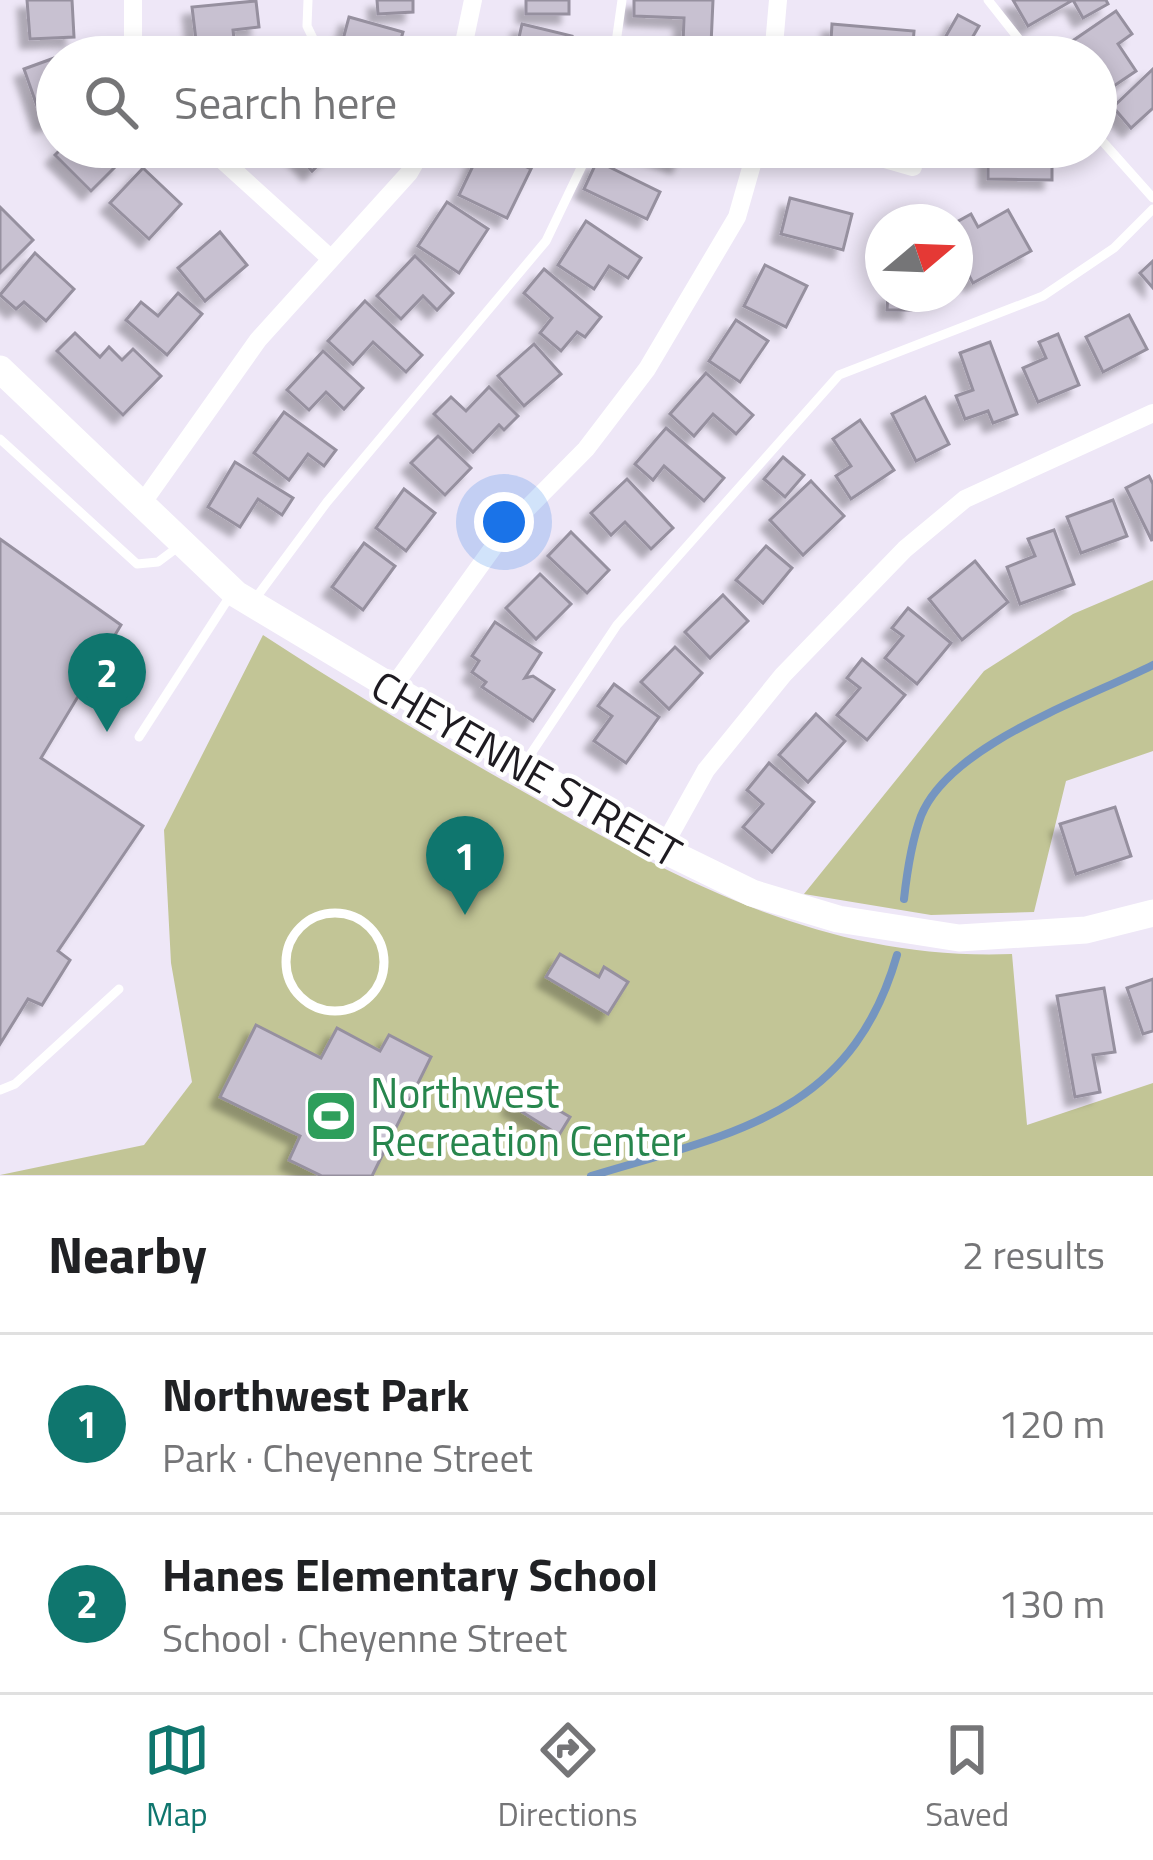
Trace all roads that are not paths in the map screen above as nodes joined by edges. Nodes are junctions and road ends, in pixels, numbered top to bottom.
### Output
1 (133, 0) edge
2 (308, 0) edge
3 (473, 0) edge
4 (622, 0) edge
5 (778, 0) edge
6 (988, 0) edge
7 (133, 36) edge
8 (312, 36) edge
9 (465, 36) edge
10 (617, 36) edge
11 (775, 36) edge
12 (1016, 36) edge
13 (1117, 158) edge
14 (231, 168) edge
15 (411, 168) edge
16 (581, 168) edge
17 (752, 168) edge
18 (1153, 198) edge
19 (1153, 209) edge
20 (330, 258) junction
21 (0, 369) edge
22 (1153, 413) edge
23 (0, 439) edge
24 (140, 505) junction
25 (182, 544) junction
26 (243, 598) junction
27 (391, 691) junction
28 (139, 737) dead end
29 (522, 768) junction
30 (662, 849) junction
31 (1153, 913) edge
32 (296, 932) joint
33 (119, 988) dead end
34 (0, 1090) edge

1 - 7 street
2 - 8 lane
3 - 9 street
4 - 10 lane
5 - 11 street
6 - 12 lane
13 - 18 lane
14 - 20 street
15 - 20 street
16 - 26 lane
17 - 27 street
19 - 29 lane
20 - 24 street
21 - 24 street, CHEYENNE STREET
22 - 30 street
23 - 25 lane
24 - 25 street, CHEYENNE STREET
25 - 26 street, CHEYENNE STREET
26 - 27 street, CHEYENNE STREET
26 - 28 lane
27 - 29 street, CHEYENNE STREET
29 - 30 street, CHEYENNE STREET
30 - 31 street, CHEYENNE STREET
32 - 32 lane
33 - 34 lane

